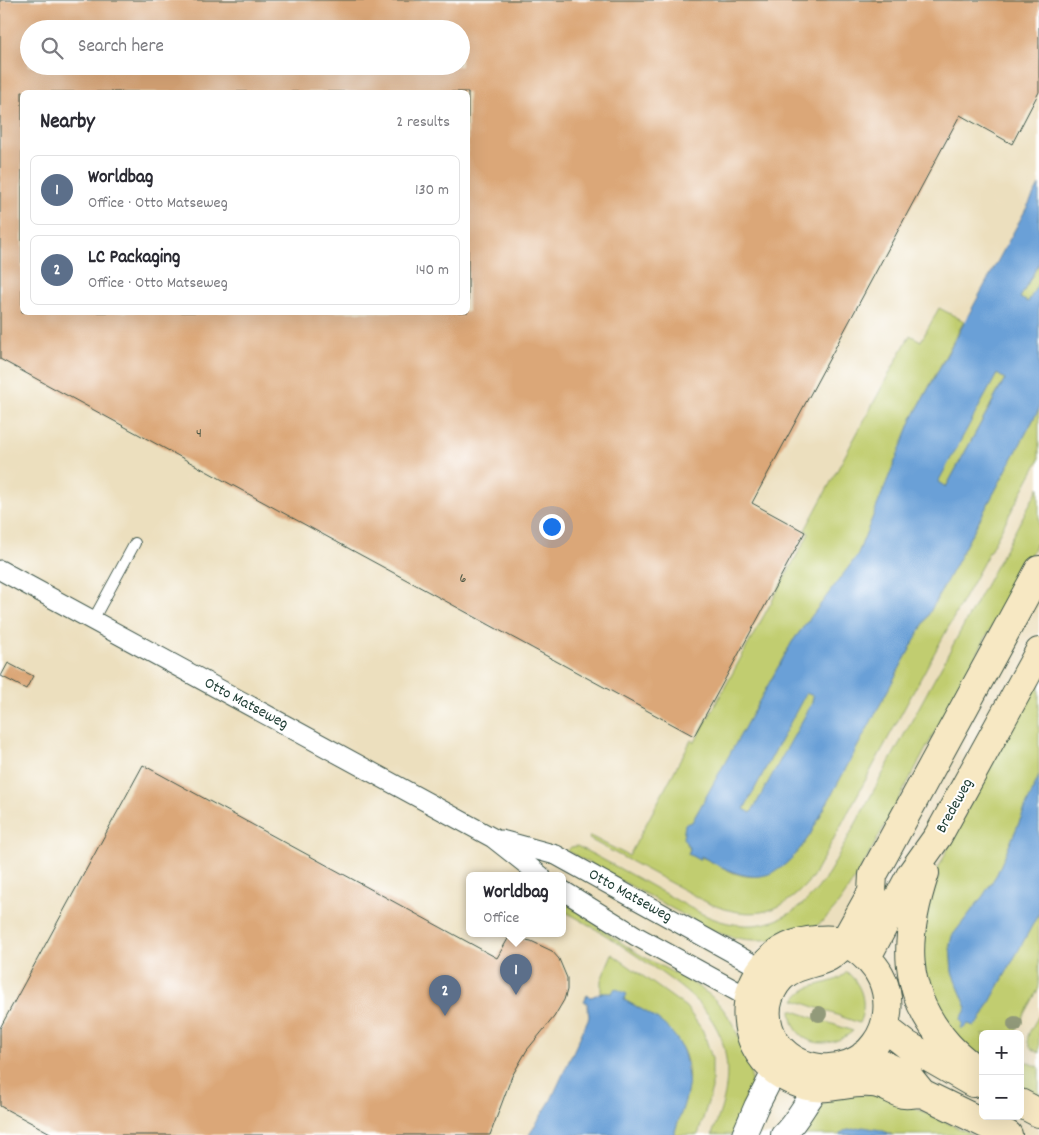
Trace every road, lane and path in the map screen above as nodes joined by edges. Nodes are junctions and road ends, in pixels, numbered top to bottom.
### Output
1 (135, 543) dead end
2 (0, 570) edge
3 (1039, 570) edge
4 (93, 620) junction
5 (1039, 652) edge
6 (938, 836) junction
7 (493, 838) junction
8 (536, 872) edge
9 (566, 892) edge
10 (834, 941) junction
11 (867, 957) junction
12 (762, 969) junction
13 (758, 1003) junction
14 (884, 1027) junction
15 (864, 1055) junction
16 (979, 1072) edge
17 (800, 1077) junction
18 (979, 1087) edge
19 (922, 1093) junction
20 (1024, 1104) edge
21 (1039, 1113) edge
22 (744, 1135) edge
23 (778, 1135) edge
24 (782, 1135) edge
25 (1008, 1135) edge

1 - 4 lane
2 - 4 street, Otto Matseweg
3 - 10 main road
4 - 7 street, Otto Matseweg
5 - 6 main road, Bredeweg
6 - 11 main road, Bredeweg
6 - 16 main road
7 - 8 street, Otto Matseweg
7 - 12 street, Otto Matseweg
9 - 13 street, Otto Matseweg
10 - 11 main road
10 - 12 main road
10 - 13 main road
11 - 14 main road
12 - 13 main road
13 - 17 main road
14 - 15 main road
14 - 18 main road
15 - 17 main road
15 - 19 main road
17 - 19 main road
17 - 22 street
17 - 23 street
17 - 24 street
19 - 25 main road
20 - 21 main road

